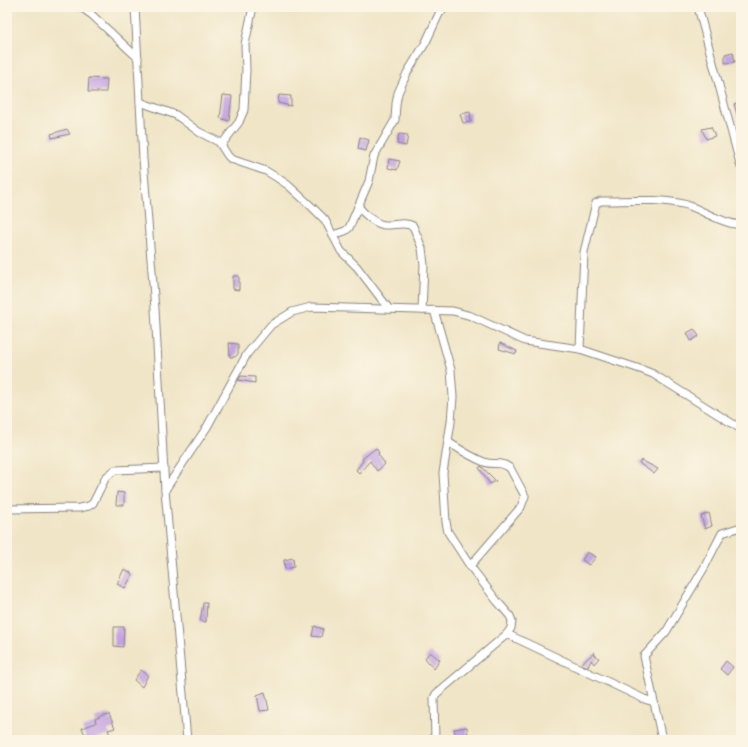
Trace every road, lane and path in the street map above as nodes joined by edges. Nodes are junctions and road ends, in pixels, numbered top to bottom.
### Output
1 (80, 7) edge
2 (135, 7) edge
3 (253, 7) edge
4 (445, 7) edge
5 (698, 7) edge
6 (138, 58) junction
7 (140, 102) junction
8 (222, 144) junction
9 (741, 167) edge
10 (358, 206) junction
11 (741, 224) edge
12 (333, 235) junction
13 (389, 309) junction
14 (422, 310) junction
15 (434, 310) junction
16 (580, 349) junction
17 (741, 429) edge
18 (448, 442) junction
19 (164, 468) junction
20 (165, 490) junction
21 (7, 509) edge
22 (741, 527) edge
23 (470, 566) junction
24 (507, 634) junction
25 (654, 702) junction
26 (188, 740) edge
27 (435, 740) edge
28 (662, 740) edge

1 - 6 street
2 - 6 street
3 - 8 street
4 - 10 street
5 - 9 street
6 - 7 street
7 - 8 street
7 - 19 street
8 - 12 street
10 - 12 street
10 - 14 street
11 - 16 street
12 - 13 street
13 - 14 street
13 - 20 street
14 - 15 street
15 - 16 street
15 - 18 street
16 - 17 street
18 - 23 street
18 - 23 street
19 - 20 street
19 - 21 street
20 - 26 street
22 - 25 street
23 - 24 street
24 - 25 street
24 - 27 street
25 - 28 street

